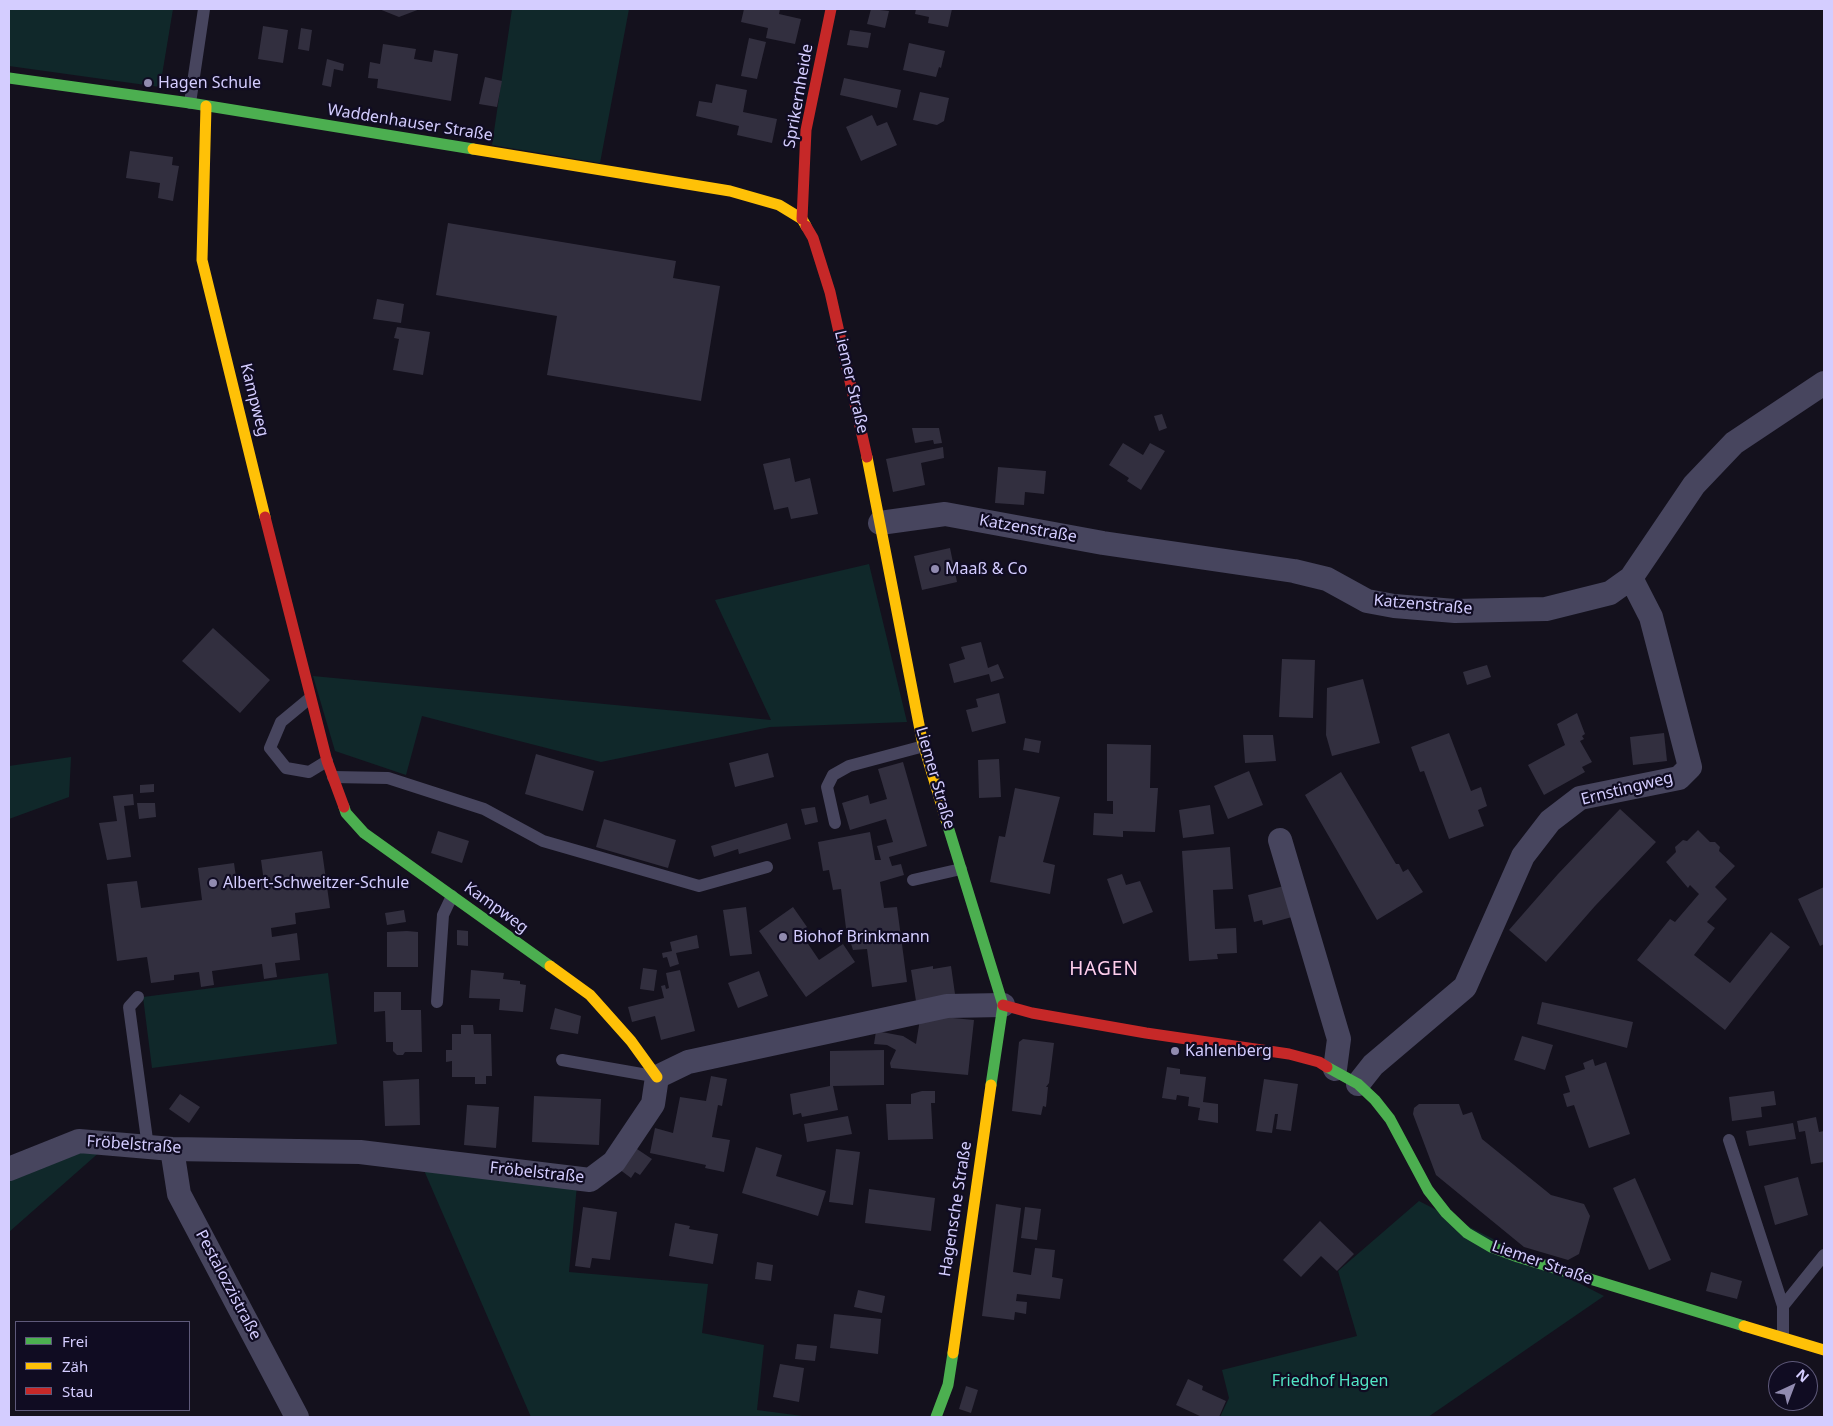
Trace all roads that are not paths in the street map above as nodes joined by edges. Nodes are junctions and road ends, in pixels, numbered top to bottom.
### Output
1 (204, 9) edge
2 (831, 9) edge
3 (9, 78) edge
4 (190, 104) junction
5 (206, 106) junction
6 (802, 219) junction
7 (1824, 383) edge
8 (859, 417) junction
9 (841, 421) dead end
10 (880, 523) junction
11 (1631, 578) junction
12 (310, 698) junction
13 (924, 746) junction
14 (327, 761) junction
15 (333, 777) junction
16 (835, 823) dead end
17 (1280, 840) dead end
18 (767, 867) dead end
19 (962, 869) junction
20 (913, 880) dead end
21 (452, 896) junction
22 (138, 997) dead end
23 (437, 1002) dead end
24 (1003, 1005) junction
25 (562, 1060) dead end
26 (1335, 1069) junction
27 (657, 1077) junction
28 (1358, 1084) junction
29 (1729, 1140) dead end
30 (148, 1147) junction
31 (172, 1149) junction
32 (9, 1169) edge
33 (1824, 1255) edge
34 (1784, 1306) junction
35 (1783, 1337) junction
36 (1824, 1350) edge
37 (297, 1417) edge
38 (936, 1417) edge

1 - 4 lane
2 - 6 main road, Sprikernheide
3 - 4 main road, Waddenhauser Straße
4 - 5 main road, Waddenhauser Straße
5 - 6 main road, Waddenhauser Straße
5 - 12 main road, Kampweg
6 - 8 main road, Liemer Straße
7 - 11 street, Katzenstraße
8 - 9 lane
8 - 10 main road, Liemer Straße
10 - 11 street, Katzenstraße
10 - 13 main road, Liemer Straße
11 - 28 street, Ernstingweg
12 - 14 main road, Kampweg
12 - 14 lane
13 - 16 lane
13 - 19 main road, Liemer Straße
14 - 15 main road, Kampweg
15 - 18 lane
15 - 21 main road, Kampweg
17 - 26 street
19 - 20 lane
19 - 24 main road, Liemer Straße
21 - 23 lane
21 - 27 main road, Kampweg
22 - 30 lane
24 - 26 main road, Liemer Straße
24 - 27 street
24 - 38 main road, Hagensche Straße
25 - 27 lane
26 - 28 main road, Liemer Straße
27 - 31 street, Fröbelstraße
28 - 35 main road, Liemer Straße
29 - 34 lane
30 - 31 street, Fröbelstraße
30 - 32 street, Fröbelstraße
31 - 37 street, Pestalozzistraße
33 - 34 lane
34 - 35 lane
35 - 36 main road, Liemer Straße

